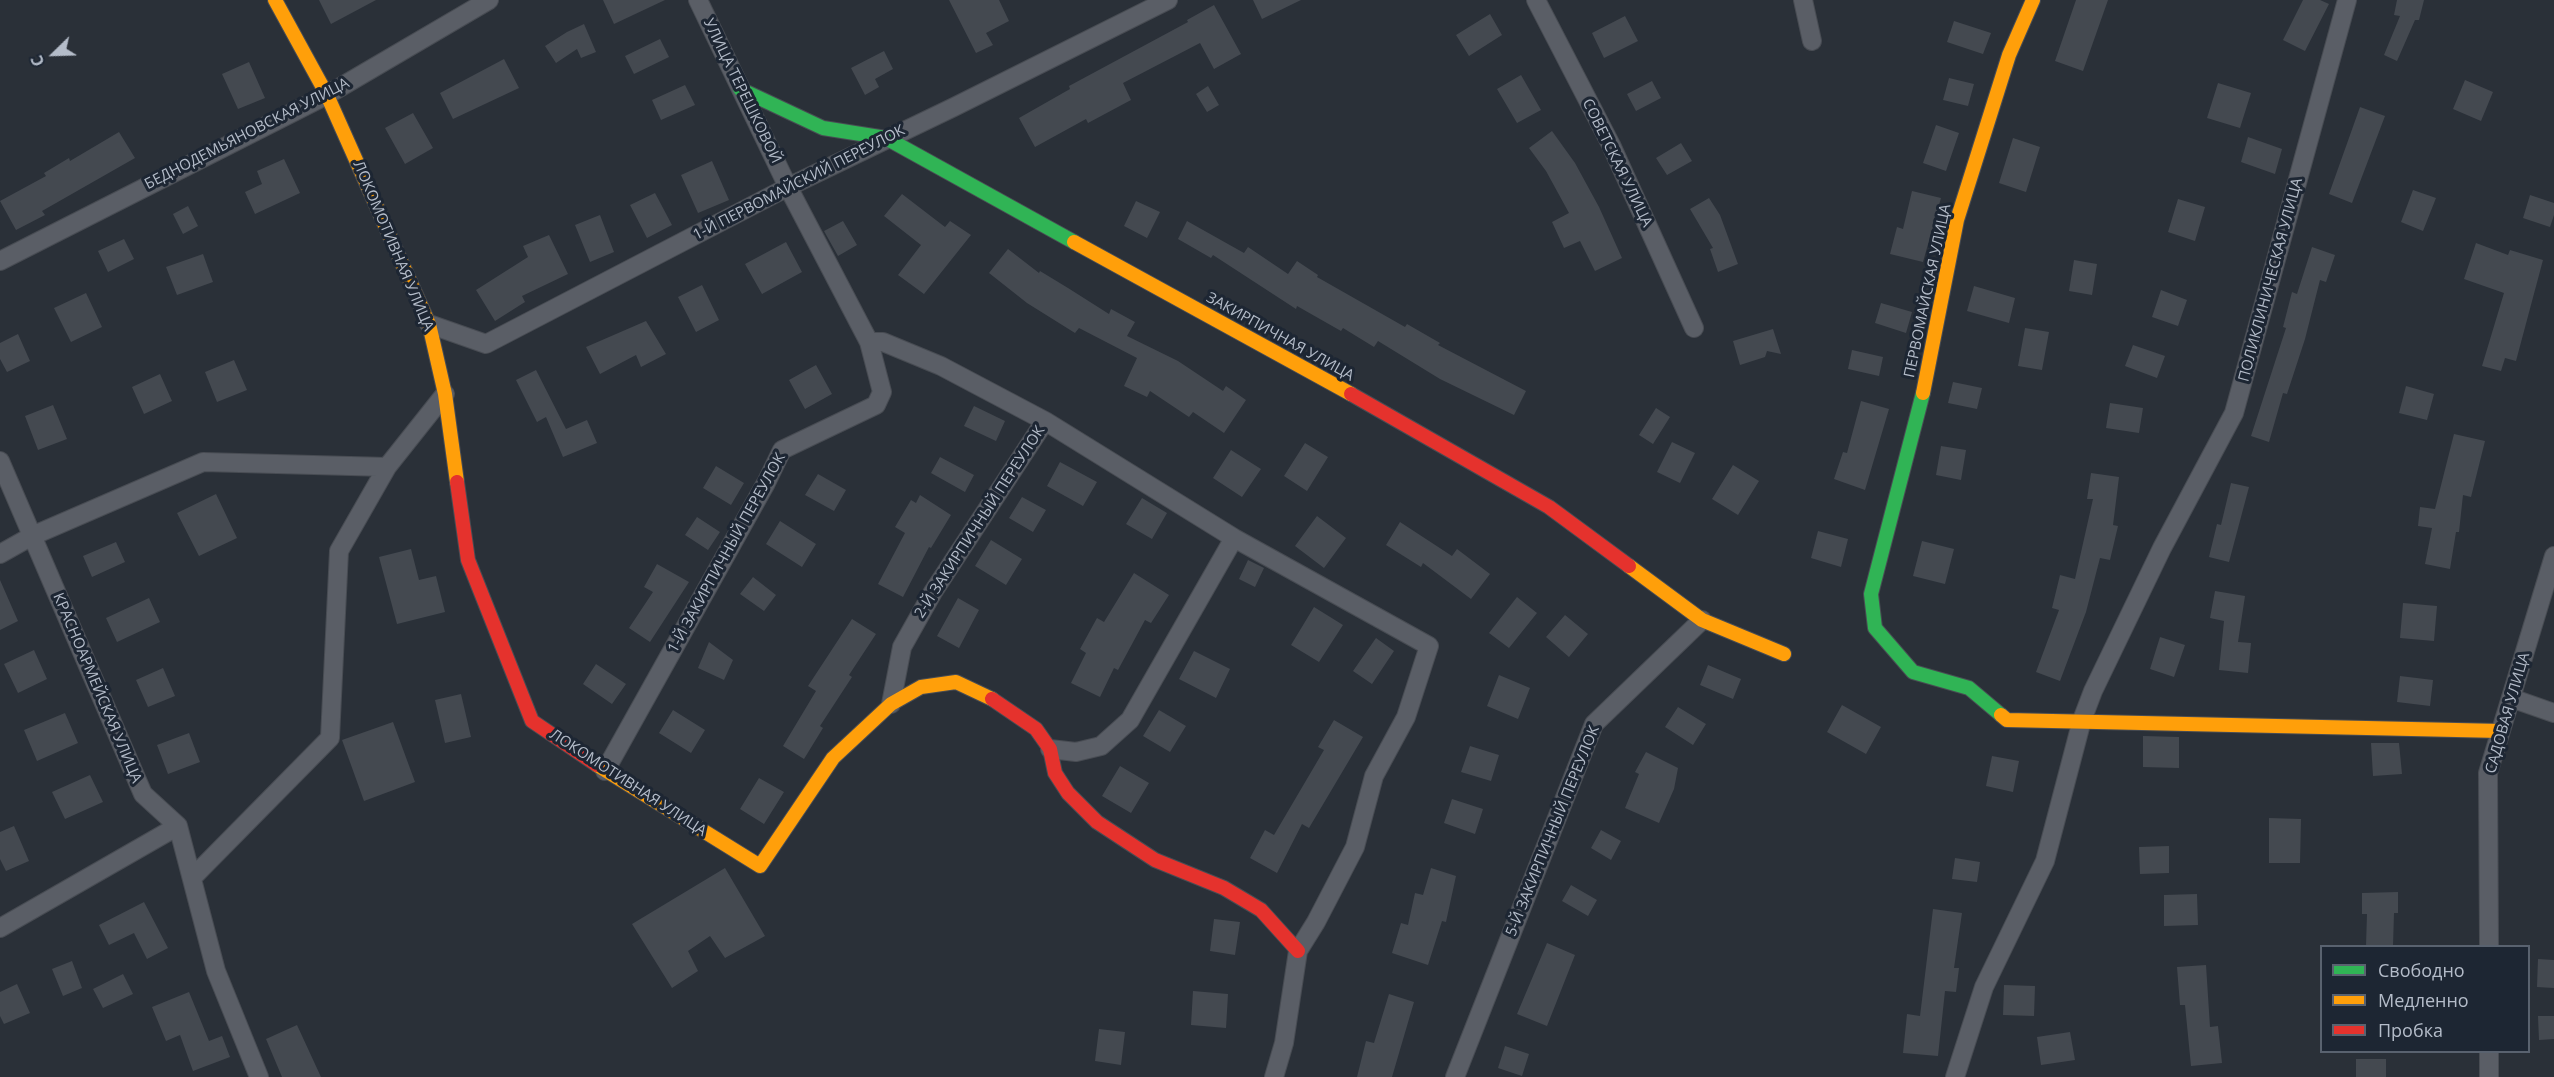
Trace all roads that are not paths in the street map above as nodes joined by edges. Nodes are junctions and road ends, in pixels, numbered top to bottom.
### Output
1 (275, 0) edge
2 (489, 0) edge
3 (698, 0) edge
4 (1168, 0) edge
5 (1536, 0) edge
6 (1803, 0) edge
7 (2033, 0) edge
8 (2347, 0) edge
9 (1812, 41) dead end
10 (740, 89) junction
11 (327, 95) junction
12 (886, 138) junction
13 (788, 186) junction
14 (0, 261) edge
15 (429, 324) junction
16 (1694, 328) dead end
17 (869, 342) junction
18 (445, 394) junction
19 (1045, 421) junction
20 (0, 461) edge
21 (387, 467) junction
22 (32, 536) junction
23 (1234, 538) junction
24 (0, 554) edge
25 (2554, 556) edge
26 (1702, 620) junction
27 (1784, 654) dead end
28 (2511, 698) junction
29 (891, 704) junction
30 (2554, 713) edge
31 (2082, 720) junction
32 (2501, 731) junction
33 (1050, 748) junction
34 (605, 771) junction
35 (178, 826) junction
36 (192, 878) junction
37 (0, 928) edge
38 (2489, 945) edge
39 (1298, 951) junction
40 (2489, 1053) edge
41 (259, 1077) edge
42 (1274, 1077) edge
43 (1455, 1077) edge
44 (1955, 1077) edge
45 (2489, 1077) edge

1 - 11 street, ЛОКОМОТИВНАЯ УЛИЦА
2 - 11 street, БЕДНОДЕМЬЯНОВСКАЯ УЛИЦА
3 - 10 street, УЛИЦА ТЕРЕШКОВОЙ
4 - 12 street, 1-Й ПЕРВОМАЙСКИЙ ПЕРЕУЛОК
5 - 16 street, СОВЕТСКАЯ УЛИЦА
6 - 9 street
7 - 31 street, ПЕРВОМАЙСКАЯ УЛИЦА
8 - 31 street, ПОЛИКЛИНИЧЕСКАЯ УЛИЦА
10 - 12 street, ЗАКИРПИЧНАЯ УЛИЦА
10 - 13 street, УЛИЦА ТЕРЕШКОВОЙ
11 - 14 street, БЕДНОДЕМЬЯНОВСКАЯ УЛИЦА
11 - 15 street, ЛОКОМОТИВНАЯ УЛИЦА
12 - 13 street, 1-Й ПЕРВОМАЙСКИЙ ПЕРЕУЛОК
12 - 26 street, ЗАКИРПИЧНАЯ УЛИЦА
13 - 15 street, 1-Й ПЕРВОМАЙСКИЙ ПЕРЕУЛОК
13 - 17 street, УЛИЦА ТЕРЕШКОВОЙ
15 - 18 street, ЛОКОМОТИВНАЯ УЛИЦА
17 - 19 street, 2-Й ЗАКИРПИЧНЫЙ ПЕРЕУЛОК
17 - 34 street, 1-Й ЗАКИРПИЧНЫЙ ПЕРЕУЛОК
18 - 21 street
18 - 34 street, ЛОКОМОТИВНАЯ УЛИЦА
19 - 23 street
19 - 29 street, 2-Й ЗАКИРПИЧНЫЙ ПЕРЕУЛОК
20 - 22 street, КРАСНОАРМЕЙСКАЯ УЛИЦА
21 - 22 street
21 - 36 street
22 - 24 street
22 - 35 street, КРАСНОАРМЕЙСКАЯ УЛИЦА
23 - 33 street
23 - 39 street
25 - 28 street, САДОВАЯ УЛИЦА
26 - 27 street, ЗАКИРПИЧНАЯ УЛИЦА
26 - 43 street, 5-Й ЗАКИРПИЧНЫЙ ПЕРЕУЛОК
28 - 30 street
28 - 32 street, САДОВАЯ УЛИЦА
29 - 33 street, ЛОКОМОТИВНАЯ УЛИЦА
29 - 34 street, ЛОКОМОТИВНАЯ УЛИЦА
31 - 32 street
31 - 44 street, ПОЛИКЛИНИЧЕСКАЯ УЛИЦА
32 - 38 street, САДОВАЯ УЛИЦА
33 - 39 street, ЛОКОМОТИВНАЯ УЛИЦА
35 - 36 street
35 - 37 street
36 - 41 street
39 - 42 street
40 - 45 street

